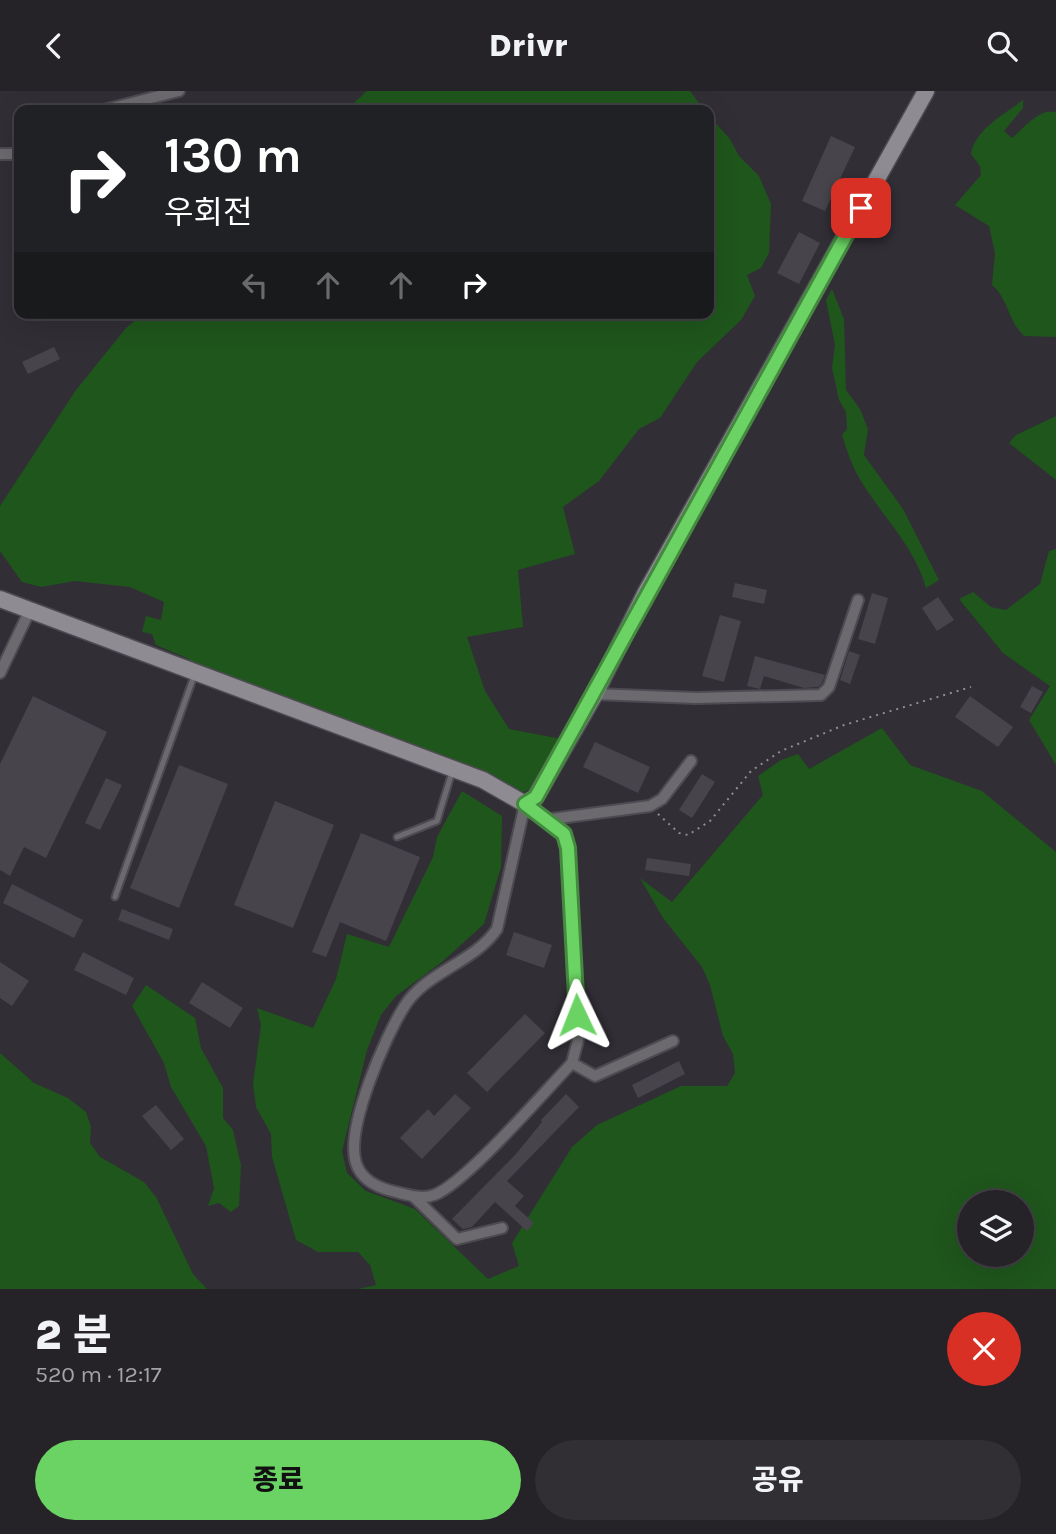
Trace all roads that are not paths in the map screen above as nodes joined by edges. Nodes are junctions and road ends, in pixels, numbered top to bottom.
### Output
1 (178, 91) edge
2 (926, 91) edge
3 (123, 105) edge
4 (0, 599) edge
5 (858, 600) dead end
6 (30, 610) junction
7 (195, 672) junction
8 (0, 673) edge
9 (595, 694) junction
10 (691, 761) dead end
11 (453, 769) junction
12 (525, 804) junction
13 (544, 820) junction
14 (397, 837) dead end
15 (115, 897) dead end
16 (673, 1041) dead end
17 (572, 1063) junction
18 (414, 1197) junction
19 (502, 1228) dead end

1 - 3 street
2 - 9 street
4 - 6 street
5 - 9 street
6 - 7 street
6 - 8 street
7 - 11 street
7 - 15 lane
9 - 12 street
10 - 13 street
11 - 12 street
11 - 14 lane
12 - 13 street
12 - 18 street
13 - 17 street
16 - 17 street
17 - 18 street
18 - 19 street

